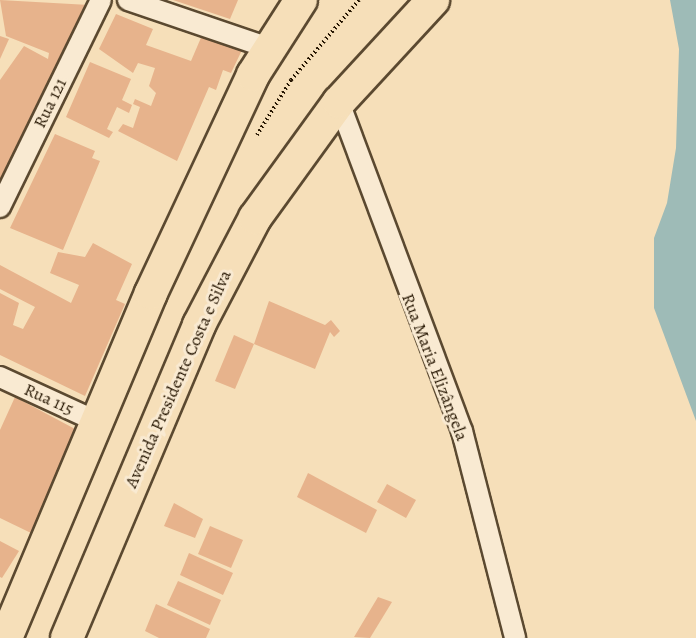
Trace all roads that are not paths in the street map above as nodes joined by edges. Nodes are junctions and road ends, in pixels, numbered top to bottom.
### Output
1 (101, 0) edge
2 (128, 0) edge
3 (301, 0) edge
4 (433, 0) edge
5 (269, 48) junction
6 (339, 102) junction
7 (0, 207) edge
8 (0, 377) edge
9 (98, 422) junction
10 (510, 616) junction
11 (6, 638) edge
12 (67, 638) edge
13 (501, 638) edge
14 (515, 638) edge

1 - 7 street, Rua 121
2 - 5 street
3 - 5 main road
4 - 6 main road, Avenida Presidente Costa e Silva
5 - 9 main road
6 - 10 street, Rua Maria Elizângela
6 - 12 main road, Avenida Presidente Costa e Silva
8 - 9 street, Rua 115
9 - 11 main road
10 - 13 street
10 - 14 street, Rua Maria Elizângela

